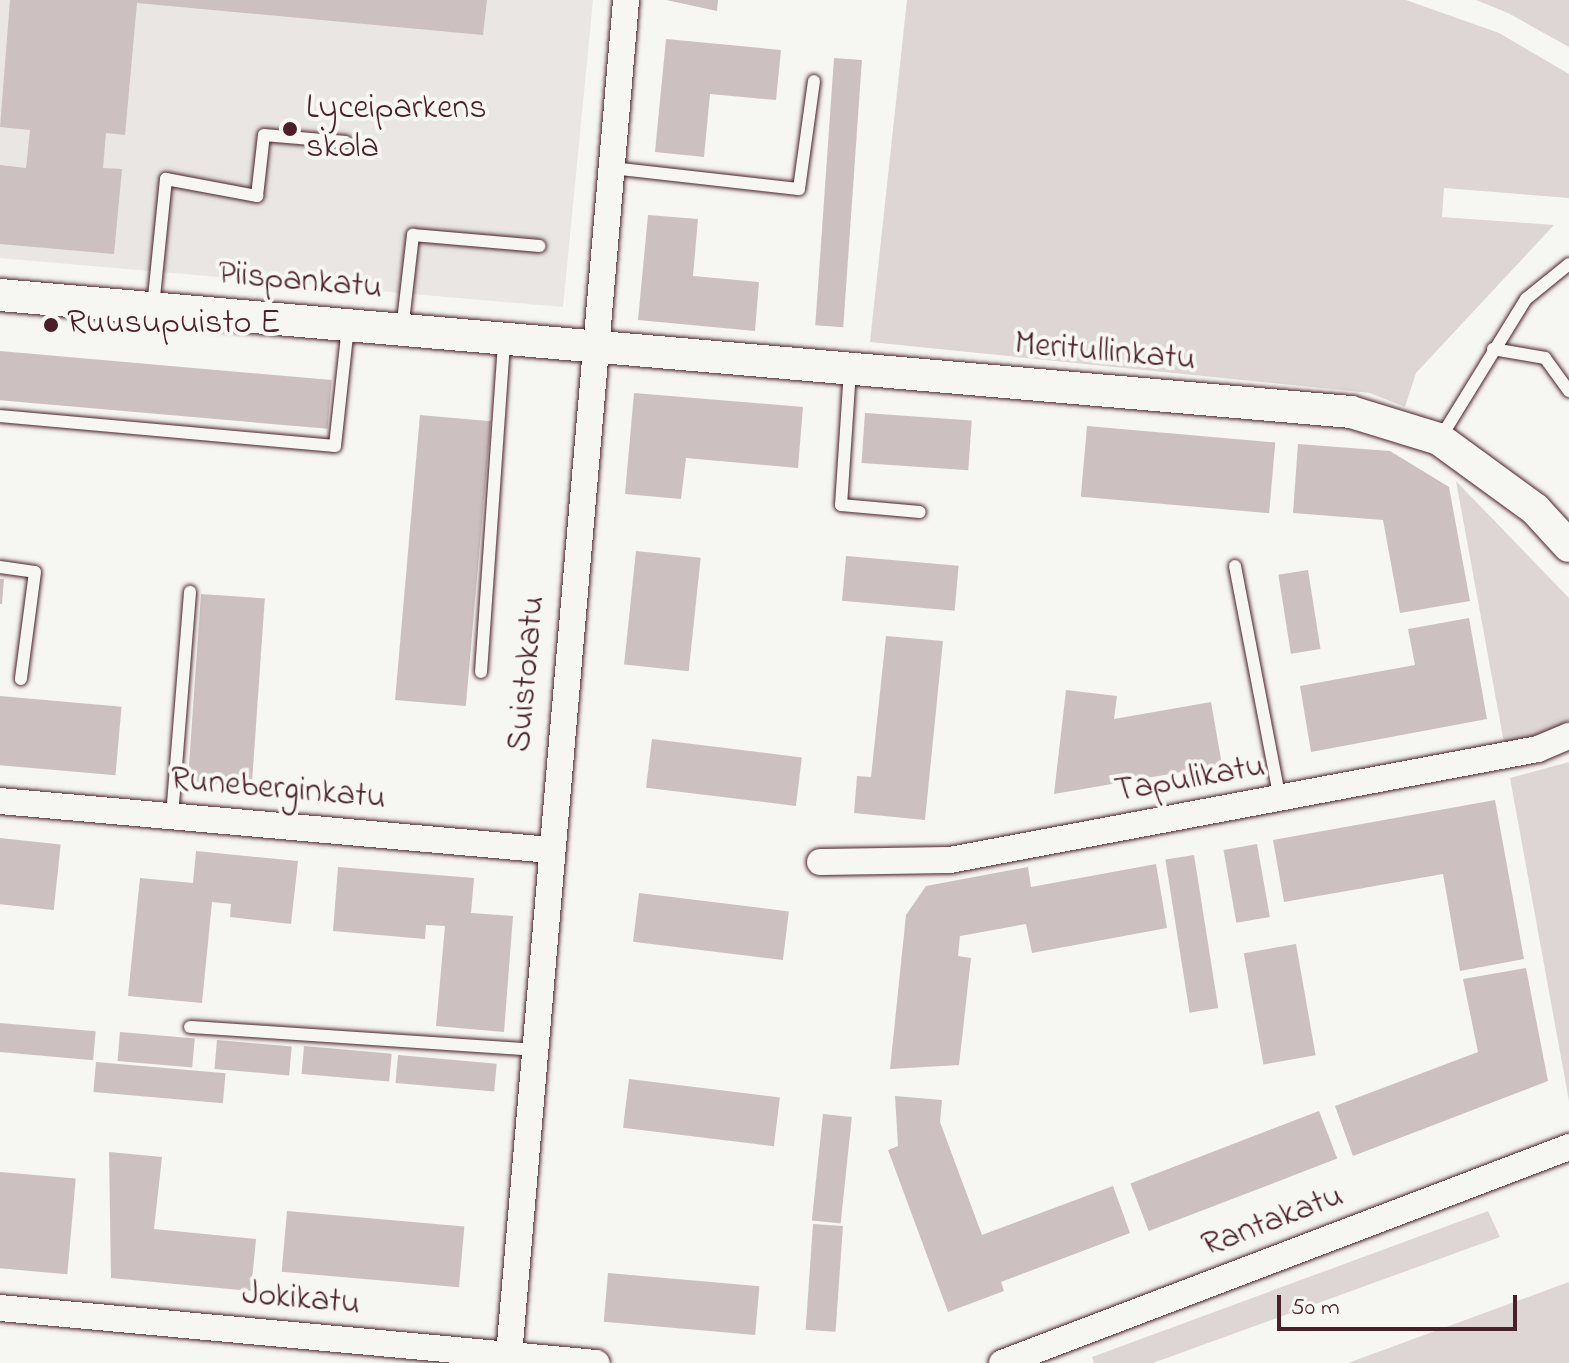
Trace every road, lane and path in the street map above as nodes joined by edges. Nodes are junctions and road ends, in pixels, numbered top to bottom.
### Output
1 (626, 0) edge
2 (814, 81) dead end
3 (346, 142) dead end
4 (608, 168) junction
5 (540, 246) dead end
6 (1569, 264) edge
7 (0, 295) edge
8 (153, 307) junction
9 (348, 325) junction
10 (402, 330) junction
11 (504, 340) junction
12 (592, 349) junction
13 (1493, 349) junction
14 (850, 370) junction
15 (1569, 391) edge
16 (0, 416) edge
17 (1439, 439) junction
18 (920, 512) dead end
19 (1569, 546) edge
20 (1235, 566) dead end
21 (0, 567) edge
22 (190, 592) dead end
23 (481, 672) dead end
24 (21, 679) dead end
25 (1569, 736) edge
26 (1280, 800) junction
27 (0, 801) edge
28 (172, 816) junction
29 (550, 850) junction
30 (820, 862) dead end
31 (190, 1027) dead end
32 (535, 1050) junction
33 (1569, 1147) edge
34 (0, 1308) edge
35 (509, 1355) junction
36 (596, 1363) edge
37 (1002, 1363) edge

1 - 4 street, Suistokatu
2 - 4 lane
3 - 8 lane
4 - 12 street, Suistokatu
5 - 10 lane
6 - 13 lane
7 - 8 street, Piispankatu
8 - 9 street, Piispankatu
9 - 10 street, Piispankatu
9 - 16 lane
10 - 11 street, Piispankatu
11 - 12 street, Piispankatu
11 - 23 lane
12 - 14 street, Meritullinkatu
12 - 29 street, Suistokatu
13 - 15 lane
13 - 17 lane
14 - 17 street, Meritullinkatu
14 - 18 lane
17 - 19 street, Meritullinkatu
20 - 26 lane
21 - 24 lane
22 - 28 lane
25 - 26 street, Tapulikatu
26 - 30 street, Tapulikatu
27 - 28 street, Runeberginkatu
28 - 29 street, Runeberginkatu
29 - 32 street, Suistokatu
31 - 32 lane
32 - 35 street, Suistokatu
33 - 37 street, Rantakatu
34 - 35 street, Jokikatu
35 - 36 street, Jokikatu

